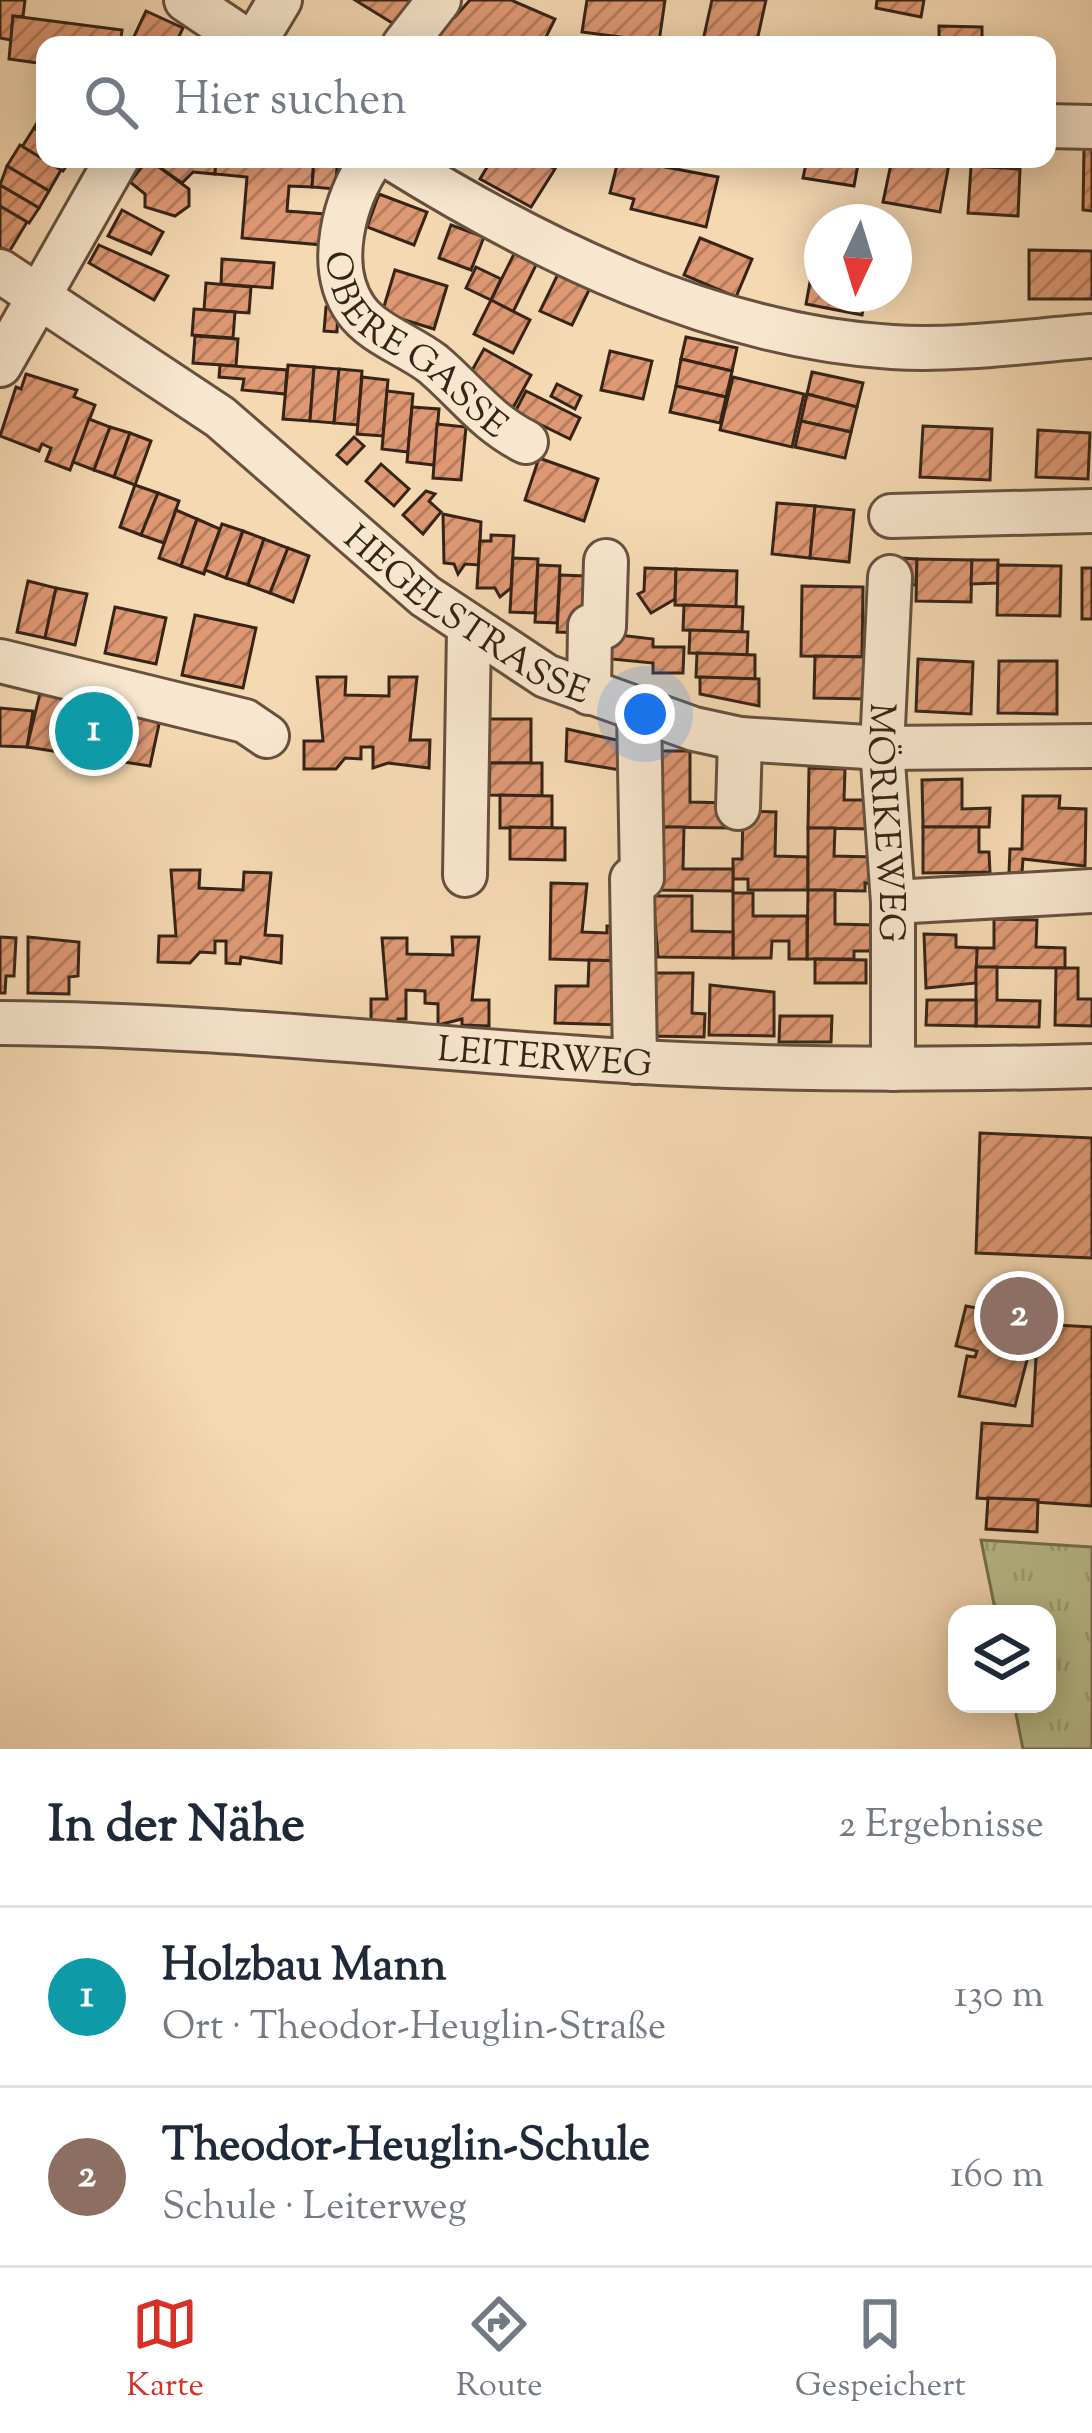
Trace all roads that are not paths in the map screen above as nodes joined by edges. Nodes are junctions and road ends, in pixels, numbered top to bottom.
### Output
1 (186, 0) edge
2 (280, 0) edge
3 (439, 0) edge
4 (240, 36) edge
5 (258, 36) edge
6 (411, 36) edge
7 (1056, 126) edge
8 (1092, 127) edge
9 (112, 168) edge
10 (366, 168) edge
11 (408, 168) edge
12 (0, 271) edge
13 (34, 297) junction
14 (1092, 336) edge
15 (0, 365) edge
16 (526, 442) dead end
17 (1092, 511) edge
18 (891, 516) dead end
19 (606, 561) dead end
20 (890, 577) dead end
21 (469, 630) junction
22 (0, 661) edge
23 (590, 693) junction
24 (639, 711) junction
25 (267, 736) dead end
26 (740, 739) junction
27 (1092, 746) edge
28 (882, 748) junction
29 (738, 808) dead end
30 (465, 875) dead end
31 (1092, 891) edge
32 (893, 902) junction
33 (0, 1023) edge
34 (635, 1062) junction
35 (1092, 1066) edge
36 (893, 1069) junction

1 - 4 street
2 - 5 street
3 - 6 street
7 - 8 street
9 - 13 street
10 - 16 street, OBERE GASSE
11 - 14 street
12 - 13 street, HEGELSTRASSE
13 - 15 street
13 - 21 street, HEGELSTRASSE
17 - 18 street
19 - 23 street
20 - 28 street, MÖRIKEWEG
21 - 23 street, HEGELSTRASSE
21 - 30 street
22 - 25 street
23 - 24 street, HEGELSTRASSE
24 - 26 street, HEGELSTRASSE
24 - 34 street
26 - 28 street, HEGELSTRASSE
26 - 29 street
27 - 28 street, HEGELSTRASSE
28 - 32 street, MÖRIKEWEG
31 - 32 street
32 - 36 street, MÖRIKEWEG
33 - 34 street, LEITERWEG
34 - 36 street, LEITERWEG
35 - 36 street, LEITERWEG

